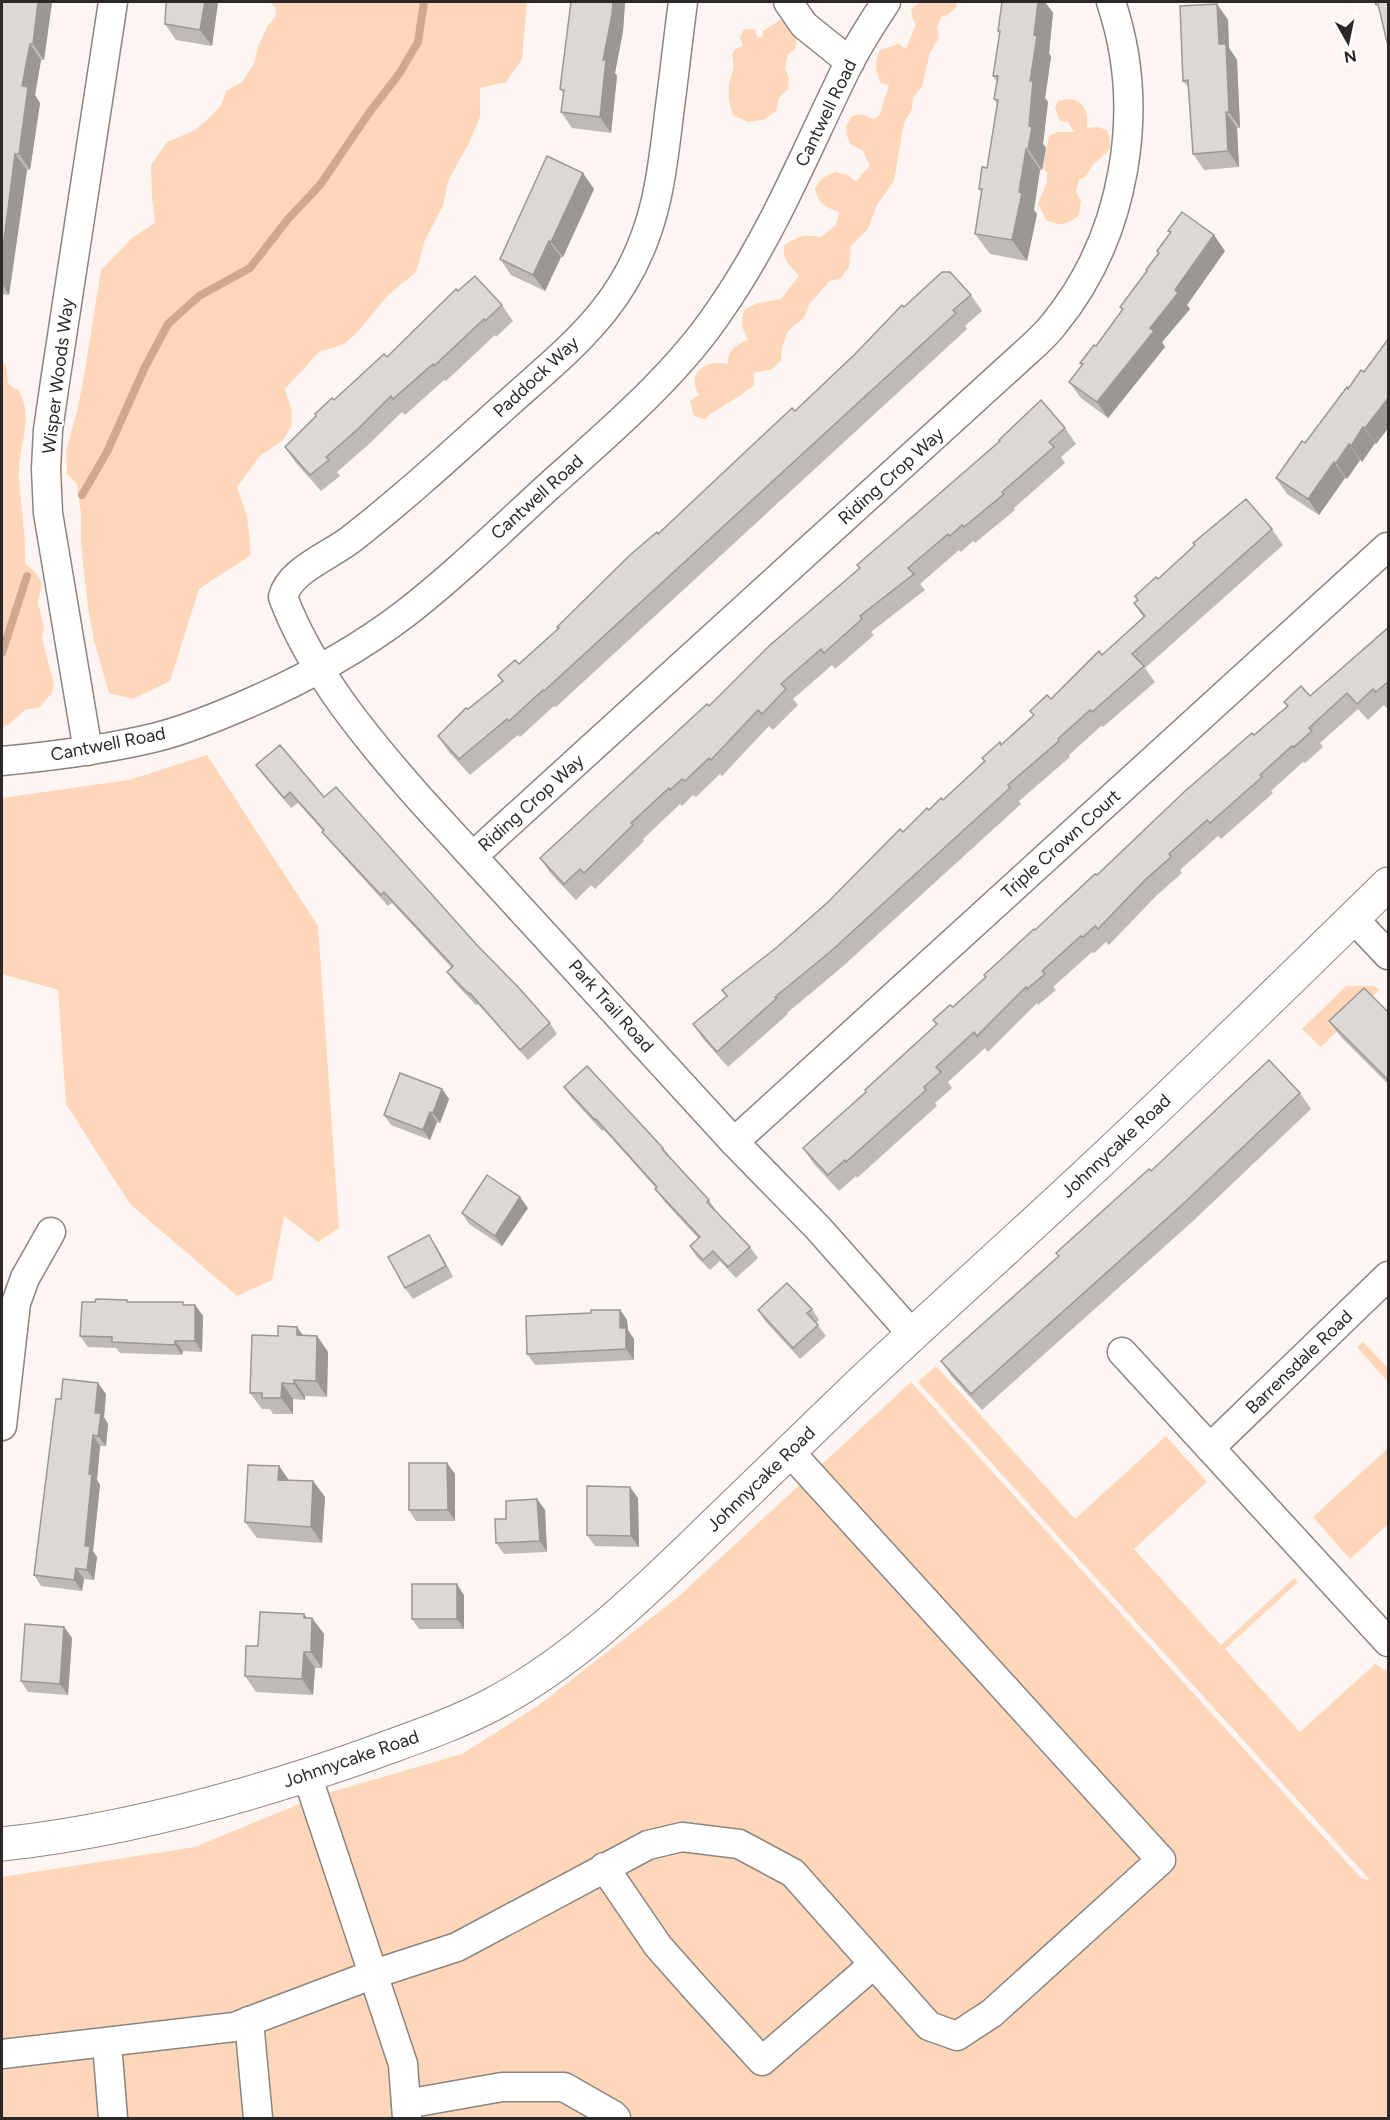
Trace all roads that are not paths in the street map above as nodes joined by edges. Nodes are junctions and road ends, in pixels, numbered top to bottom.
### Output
1 (113, 2) edge
2 (682, 2) edge
3 (788, 2) edge
4 (886, 2) edge
5 (1111, 2) edge
6 (850, 62) junction
7 (1387, 547) edge
8 (320, 669) junction
9 (88, 751) junction
10 (2, 761) edge
11 (473, 855) junction
12 (1389, 884) edge
13 (1353, 918) junction
14 (1389, 955) edge
15 (734, 1142) junction
16 (51, 1232) dead end
17 (1389, 1276) edge
18 (912, 1334) junction
19 (1122, 1352) dead end
20 (2, 1426) edge
21 (1210, 1448) junction
22 (789, 1451) junction
23 (1389, 1642) edge
24 (307, 1775) junction
25 (2, 1844) edge
26 (604, 1867) junction
27 (874, 1964) junction
28 (374, 1974) junction
29 (249, 2021) junction
30 (107, 2043) junction
31 (2, 2054) edge
32 (407, 2111) edge
33 (113, 2118) edge
34 (258, 2118) edge
35 (616, 2118) edge

1 - 9 street, Wisper Woods Way
2 - 8 street, Paddock Way
3 - 6 street
4 - 6 street, Cantwell Road
5 - 11 street, Riding Crop Way
6 - 8 street, Cantwell Road
7 - 15 street, Triple Crown Court
8 - 9 street, Cantwell Road
8 - 11 street, Park Trail Road
9 - 10 street, Cantwell Road
11 - 15 street, Park Trail Road
12 - 13 street, Johnnycake Road
13 - 14 street
13 - 18 street, Johnnycake Road
15 - 18 street, Park Trail Road
16 - 20 street
17 - 21 street, Barrensdale Road
18 - 22 street, Johnnycake Road
19 - 21 street
21 - 23 street
22 - 24 street, Johnnycake Road
22 - 27 street
24 - 25 street, Johnnycake Road
24 - 28 street
26 - 27 street
26 - 27 street
26 - 28 street
28 - 29 street
28 - 32 street
29 - 30 street
29 - 34 street
30 - 31 street
30 - 33 street
32 - 35 street

